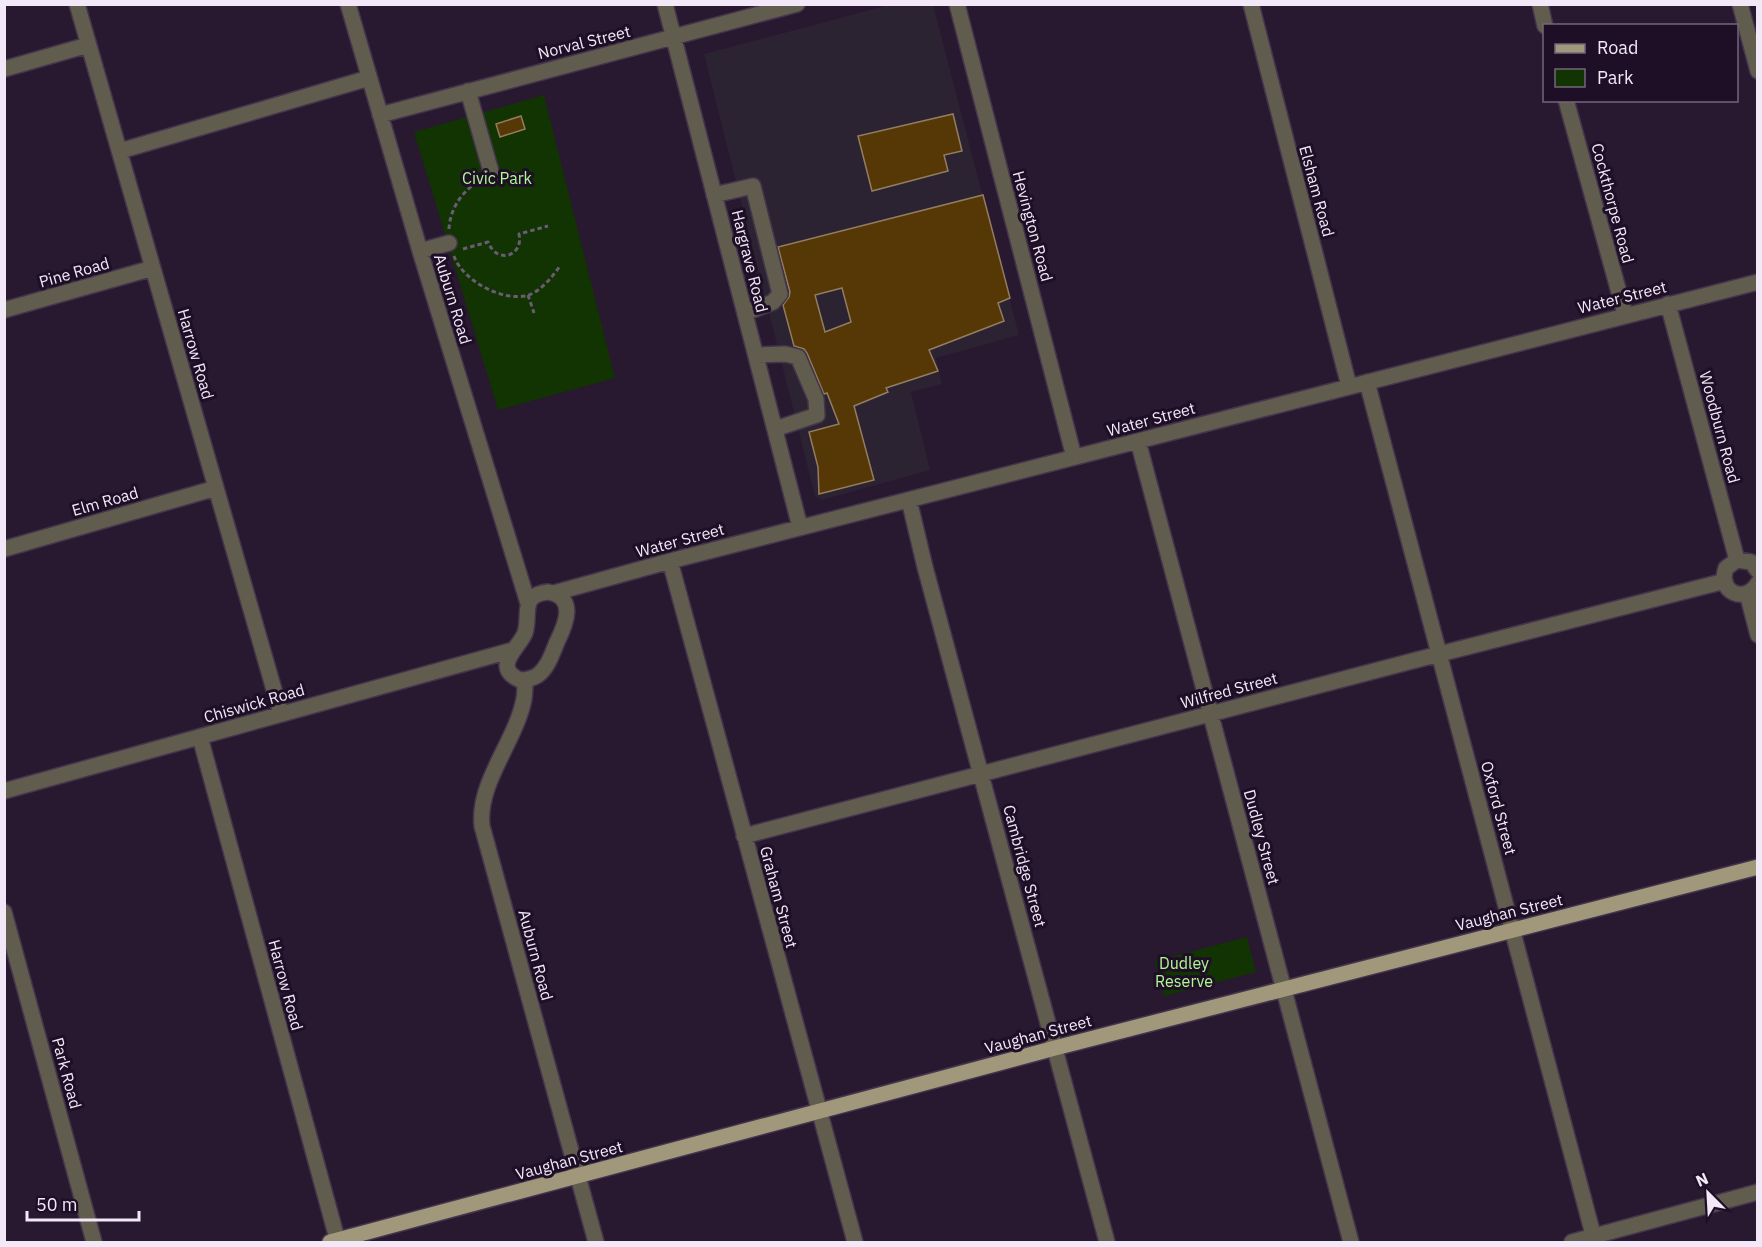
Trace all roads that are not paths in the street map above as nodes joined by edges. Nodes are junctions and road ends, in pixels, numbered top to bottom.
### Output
1 (77, 4) edge
2 (348, 4) edge
3 (665, 4) edge
4 (797, 4) edge
5 (957, 4) edge
6 (1251, 4) edge
7 (1540, 4) edge
8 (1740, 4) edge
9 (1545, 24) edge
10 (674, 38) junction
11 (88, 45) junction
12 (4, 69) edge
13 (1758, 71) edge
14 (369, 78) junction
15 (468, 91) junction
16 (1567, 102) edge
17 (380, 115) junction
18 (120, 151) junction
19 (492, 175) road end
20 (714, 195) junction
21 (451, 247) road end
22 (420, 252) junction
23 (153, 268) junction
24 (1758, 282) edge
25 (1668, 304) junction
26 (4, 310) edge
27 (745, 313) junction
28 (1625, 314) junction
29 (756, 355) junction
30 (1366, 382) junction
31 (1349, 386) junction
32 (775, 429) junction
33 (1138, 441) junction
34 (1074, 457) junction
35 (216, 488) junction
36 (909, 500) junction
37 (800, 527) junction
38 (4, 549) edge
39 (1737, 560) junction
40 (670, 561) junction
41 (1758, 571) edge
42 (1725, 581) junction
43 (1752, 588) edge
44 (554, 593) junction
45 (528, 603) junction
46 (1758, 635) edge
47 (513, 650) junction
48 (1439, 654) junction
49 (525, 680) junction
50 (280, 714) junction
51 (1210, 714) junction
52 (200, 737) junction
53 (982, 773) junction
54 (4, 791) edge
55 (744, 836) junction
56 (1758, 867) edge
57 (4, 912) edge
58 (1512, 929) junction
59 (1283, 989) junction
60 (1055, 1048) junction
61 (820, 1110) junction
62 (578, 1176) junction
63 (1758, 1192) edge
64 (1594, 1240) edge
65 (94, 1242) edge
66 (335, 1242) edge
67 (596, 1242) edge
68 (855, 1242) edge
69 (1107, 1242) edge
70 (1351, 1242) edge
71 (1572, 1242) edge

1 - 11 street, Harrow Road
2 - 14 street, Auburn Road
3 - 10 street, Hargrave Road
4 - 10 street, Norval Street
5 - 34 street, Hevington Road
6 - 31 street, Elsham Road
7 - 9 street
8 - 13 street
10 - 15 street, Norval Street
10 - 20 street, Hargrave Road
11 - 12 street
11 - 18 street, Harrow Road
14 - 17 street, Auburn Road
14 - 18 street
15 - 17 street, Norval Street
15 - 19 street
16 - 28 street, Cockthorpe Road
17 - 22 street, Auburn Road
18 - 23 street, Harrow Road
20 - 27 street, Hargrave Road
20 - 27 street
21 - 22 street
22 - 45 street, Auburn Road
23 - 26 street, Pine Road
23 - 35 street, Harrow Road
24 - 25 street, Water Street
25 - 28 street, Water Street
25 - 39 street, Woodburn Road
27 - 29 street, Hargrave Road
28 - 30 street, Water Street
29 - 32 street, Hargrave Road
29 - 32 street
30 - 31 street, Water Street
30 - 48 street, Oxford Street
31 - 33 street, Water Street
32 - 37 street, Hargrave Road
33 - 34 street, Water Street
33 - 51 street, Dudley Street
34 - 36 street, Water Street
35 - 38 street, Elm Road
35 - 50 street, Harrow Road
36 - 37 street, Water Street
36 - 53 street, Cambridge Street
37 - 40 street, Water Street
39 - 41 street
39 - 42 street
40 - 44 street, Water Street
40 - 55 street, Graham Street
42 - 43 street
42 - 48 street, Wilfred Street
43 - 46 street
44 - 45 street, Water Street
44 - 49 street
45 - 47 street
47 - 49 street
47 - 50 street, Chiswick Road
48 - 51 street, Wilfred Street
48 - 58 street, Oxford Street
49 - 62 street, Auburn Road
50 - 52 street, Chiswick Road
51 - 53 street, Wilfred Street
51 - 59 street, Dudley Street
52 - 54 street, Chiswick Road
52 - 66 street, Harrow Road
53 - 55 street, Wilfred Street
53 - 60 street, Cambridge Street
55 - 61 street, Graham Street
56 - 58 main road, Vaughan Street
57 - 65 street, Park Road
58 - 59 main road, Vaughan Street
58 - 64 street, Oxford Street
59 - 60 main road, Vaughan Street
59 - 70 street, Dudley Street
60 - 61 main road, Vaughan Street
60 - 69 street, Cambridge Street
61 - 62 main road, Vaughan Street
61 - 68 street, Graham Street
62 - 66 main road, Vaughan Street
62 - 67 street, Auburn Road
63 - 64 street
64 - 71 street

